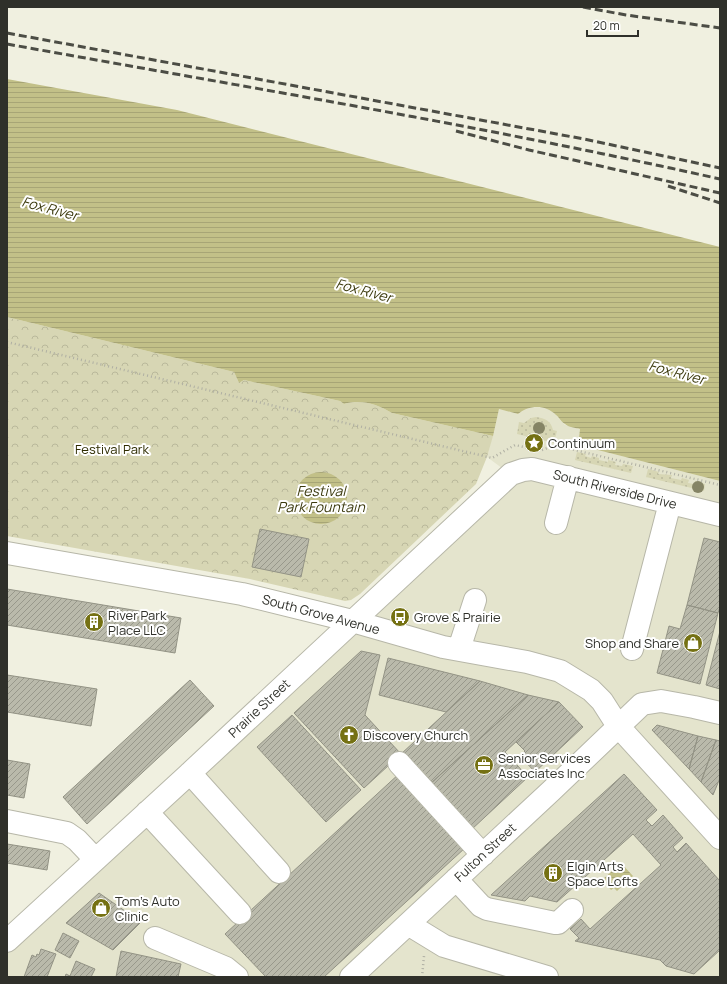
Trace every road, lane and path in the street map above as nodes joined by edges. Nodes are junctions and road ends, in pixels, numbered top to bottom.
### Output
1 (7, 342) edge
2 (511, 474) joint
3 (568, 477) junction
4 (720, 485) edge
5 (670, 503) junction
6 (720, 515) edge
7 (556, 523) dead end
8 (7, 553) edge
9 (476, 600) dead end
10 (352, 621) junction
11 (459, 649) junction
12 (632, 649) dead end
13 (720, 713) edge
14 (618, 726) junction
15 (399, 763) dead end
16 (190, 773) junction
17 (147, 812) junction
18 (7, 821) edge
19 (720, 838) edge
20 (483, 855) junction
21 (95, 859) junction
22 (279, 872) dead end
23 (447, 880) junction
24 (572, 910) dead end
25 (240, 913) dead end
26 (408, 924) junction
27 (155, 938) dead end
28 (7, 941) edge
29 (425, 950) dead end
30 (237, 977) edge
31 (351, 977) edge
32 (422, 977) edge
33 (547, 977) edge

1 - 4 path
2 - 3 street, South Riverside Drive
2 - 10 street, Prairie Street
3 - 5 street, South Riverside Drive
3 - 7 street
5 - 6 street, South Riverside Drive
5 - 12 street
8 - 10 street, South Grove Avenue
9 - 11 street
10 - 11 street, South Grove Avenue
10 - 16 street, Prairie Street
11 - 14 street, South Grove Avenue
13 - 14 street
14 - 19 street, South Grove Avenue
14 - 20 street, Fulton Street
15 - 20 street
16 - 17 street, Prairie Street
16 - 22 street
17 - 21 street, Prairie Street
17 - 25 street
18 - 21 street
20 - 23 street, Fulton Street
21 - 28 street, Prairie Street
23 - 24 street
23 - 26 street, Fulton Street
26 - 31 street, Fulton Street
26 - 33 street
27 - 30 street
29 - 32 path

